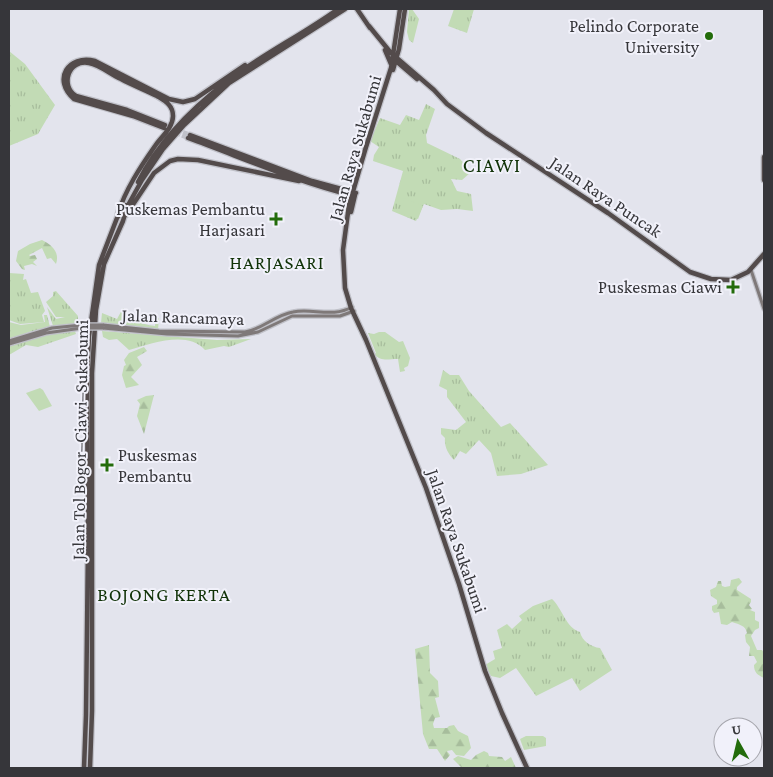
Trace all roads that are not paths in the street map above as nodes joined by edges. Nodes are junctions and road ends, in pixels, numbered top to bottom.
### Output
1 (338, 9) edge
2 (345, 9) edge
3 (400, 9) edge
4 (405, 9) edge
5 (357, 10) edge
6 (369, 26) junction
7 (396, 37) junction
8 (382, 42) junction
9 (399, 49) junction
10 (385, 50) junction
11 (262, 57) junction
12 (395, 59) junction
13 (406, 68) junction
14 (392, 70) junction
15 (160, 147) junction
16 (764, 157) edge
17 (141, 180) junction
18 (299, 180) junction
19 (764, 180) edge
20 (355, 184) junction
21 (342, 192) junction
22 (354, 194) junction
23 (350, 205) junction
24 (764, 254) edge
25 (751, 270) junction
26 (95, 302) junction
27 (94, 309) junction
28 (353, 309) junction
29 (764, 309) edge
30 (9, 342) edge
31 (84, 768) edge
32 (90, 768) edge
33 (527, 768) edge

1 - 11 highway
2 - 15 highway
3 - 7 highway
4 - 9 highway
5 - 6 highway
6 - 8 highway
6 - 10 highway
7 - 8 highway
7 - 12 highway
8 - 12 highway
9 - 12 highway
9 - 13 highway
10 - 12 highway
10 - 14 highway
11 - 15 highway
11 - 15 highway
12 - 13 highway, Jalan Raya Puncak
12 - 14 highway
13 - 14 highway
13 - 25 highway, Jalan Raya Puncak
14 - 20 highway, Jalan Raya Sukabumi
14 - 22 highway, Jalan Raya Sukabumi
15 - 17 highway
15 - 17 highway
16 - 19 highway
17 - 18 highway
17 - 26 highway, Jalan Tol Bogor–Ciawi–Sukabumi
17 - 26 highway, Jalan Tol Bogor–Ciawi–Sukabumi
18 - 21 highway
18 - 21 highway
20 - 21 highway
20 - 22 highway, Jalan Raya Sukabumi
21 - 22 highway
21 - 23 highway
22 - 23 highway, Jalan Raya Sukabumi
22 - 28 highway, Jalan Raya Sukabumi
23 - 28 highway, Jalan Raya Sukabumi
24 - 25 highway, Jalan Raya Puncak
25 - 29 street
26 - 27 highway, Jalan Tol Bogor–Ciawi–Sukabumi
27 - 31 highway, Jalan Tol Bogor–Ciawi–Sukabumi
27 - 32 highway, Jalan Tol Bogor–Ciawi–Sukabumi
28 - 30 street, Jalan Rancamaya, bridge
28 - 33 highway, Jalan Raya Sukabumi

